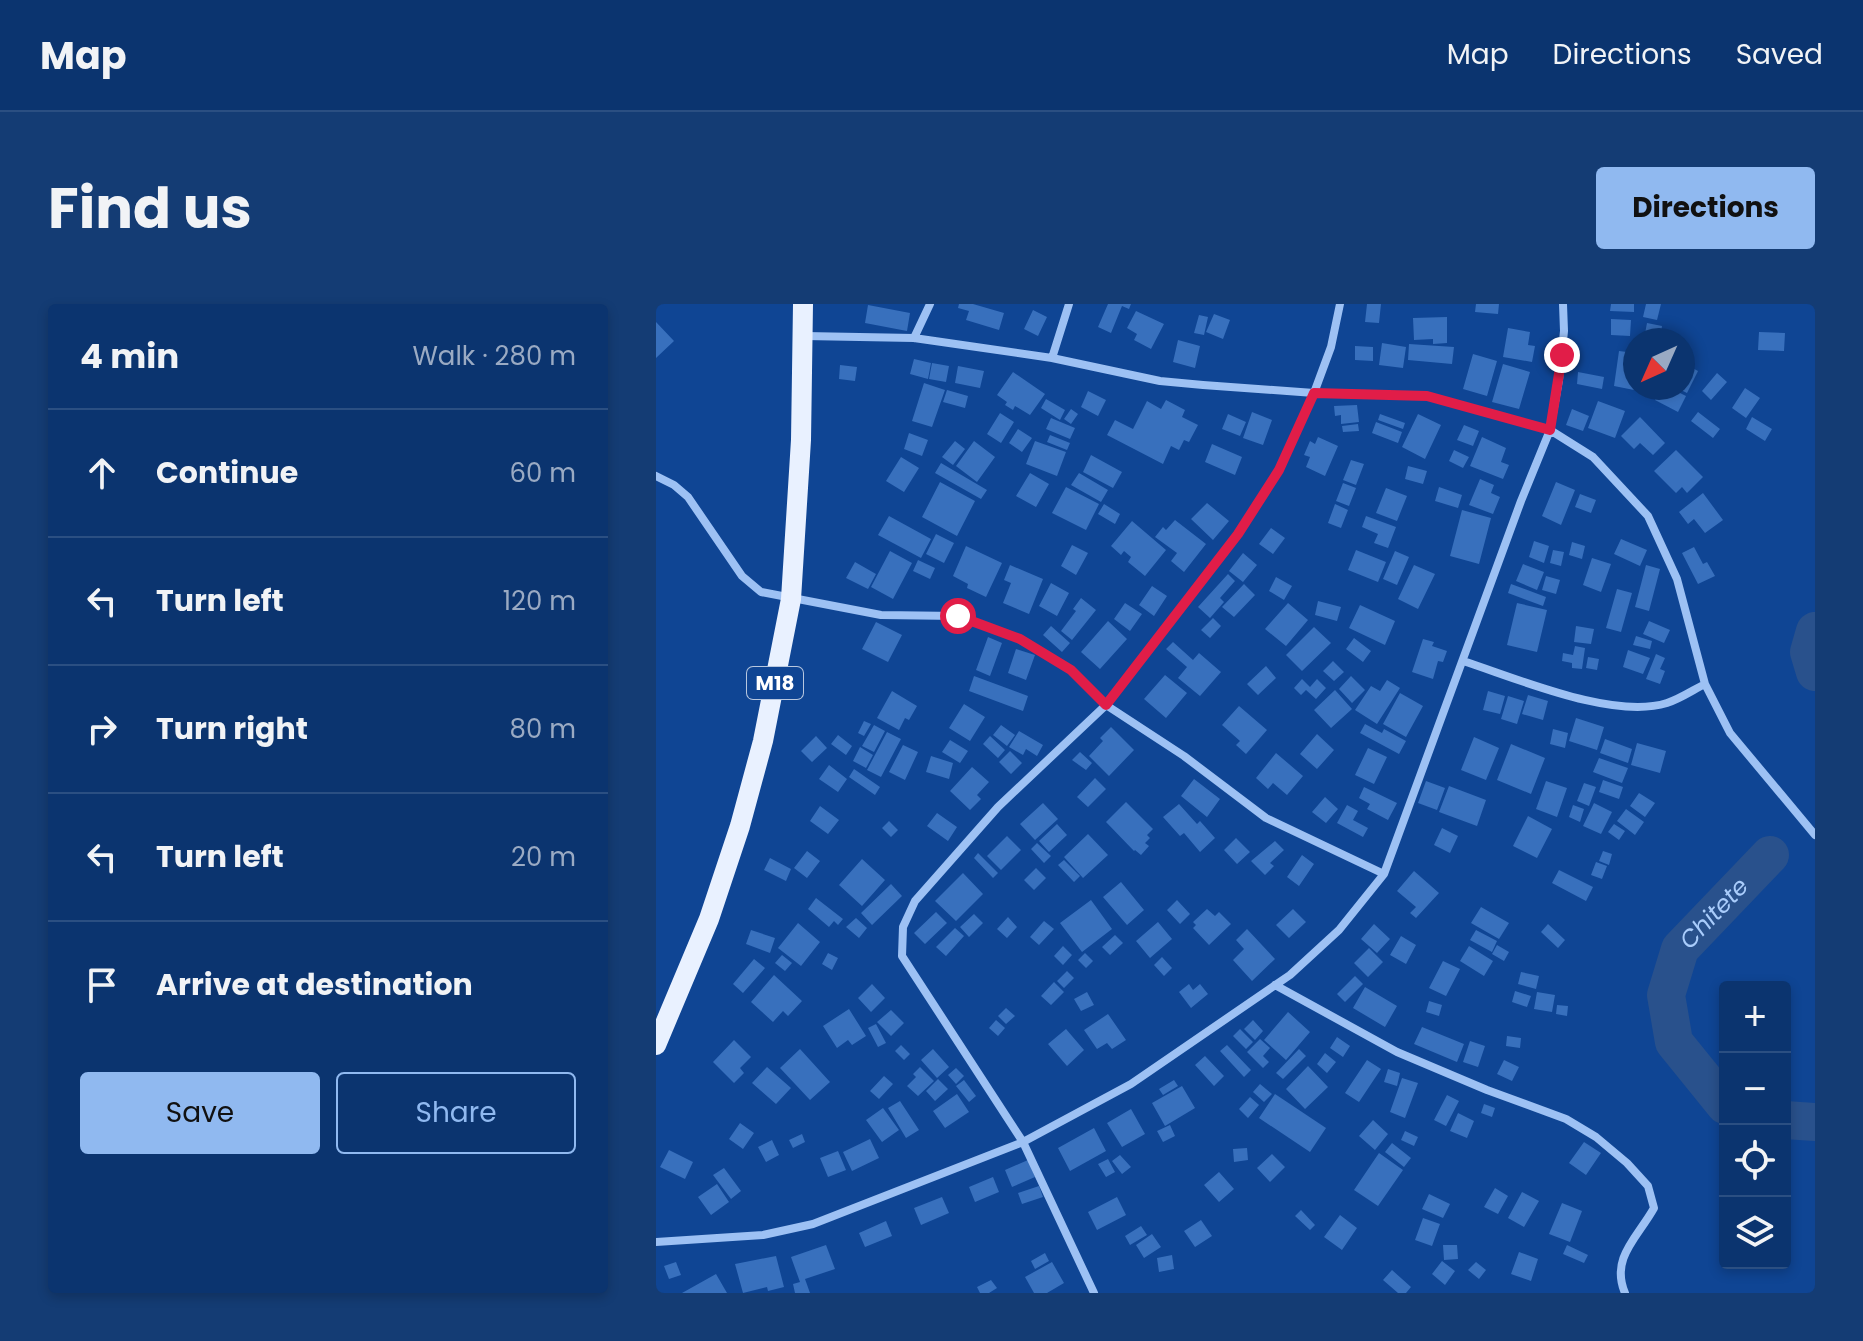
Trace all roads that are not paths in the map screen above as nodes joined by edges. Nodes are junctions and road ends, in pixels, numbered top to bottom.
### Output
1 (803, 304) edge
2 (930, 304) edge
3 (1069, 304) edge
4 (1340, 304) edge
5 (1563, 304) edge
6 (803, 336) junction
7 (914, 338) junction
8 (1052, 358) junction
9 (1314, 393) junction
10 (1550, 430) junction
11 (656, 476) edge
12 (791, 599) junction
13 (1463, 661) junction
14 (1705, 684) junction
15 (1106, 705) junction
16 (1815, 835) edge
17 (1384, 874) junction
18 (1275, 985) junction
19 (656, 1045) edge
20 (1023, 1142) junction
21 (656, 1242) edge
22 (1094, 1293) edge
23 (1625, 1293) edge

1 - 6 main road, M18
2 - 7 street
3 - 8 street
4 - 9 street
5 - 10 street
6 - 7 street
6 - 12 main road, M18
7 - 8 street
8 - 9 street
9 - 10 street
9 - 15 street
10 - 13 street
10 - 14 street
11 - 12 street
12 - 15 street
12 - 19 main road, M18
13 - 14 street
13 - 17 street
14 - 16 street
15 - 17 street
15 - 20 street
17 - 18 street
18 - 20 street
18 - 23 street
20 - 21 street
20 - 22 street

